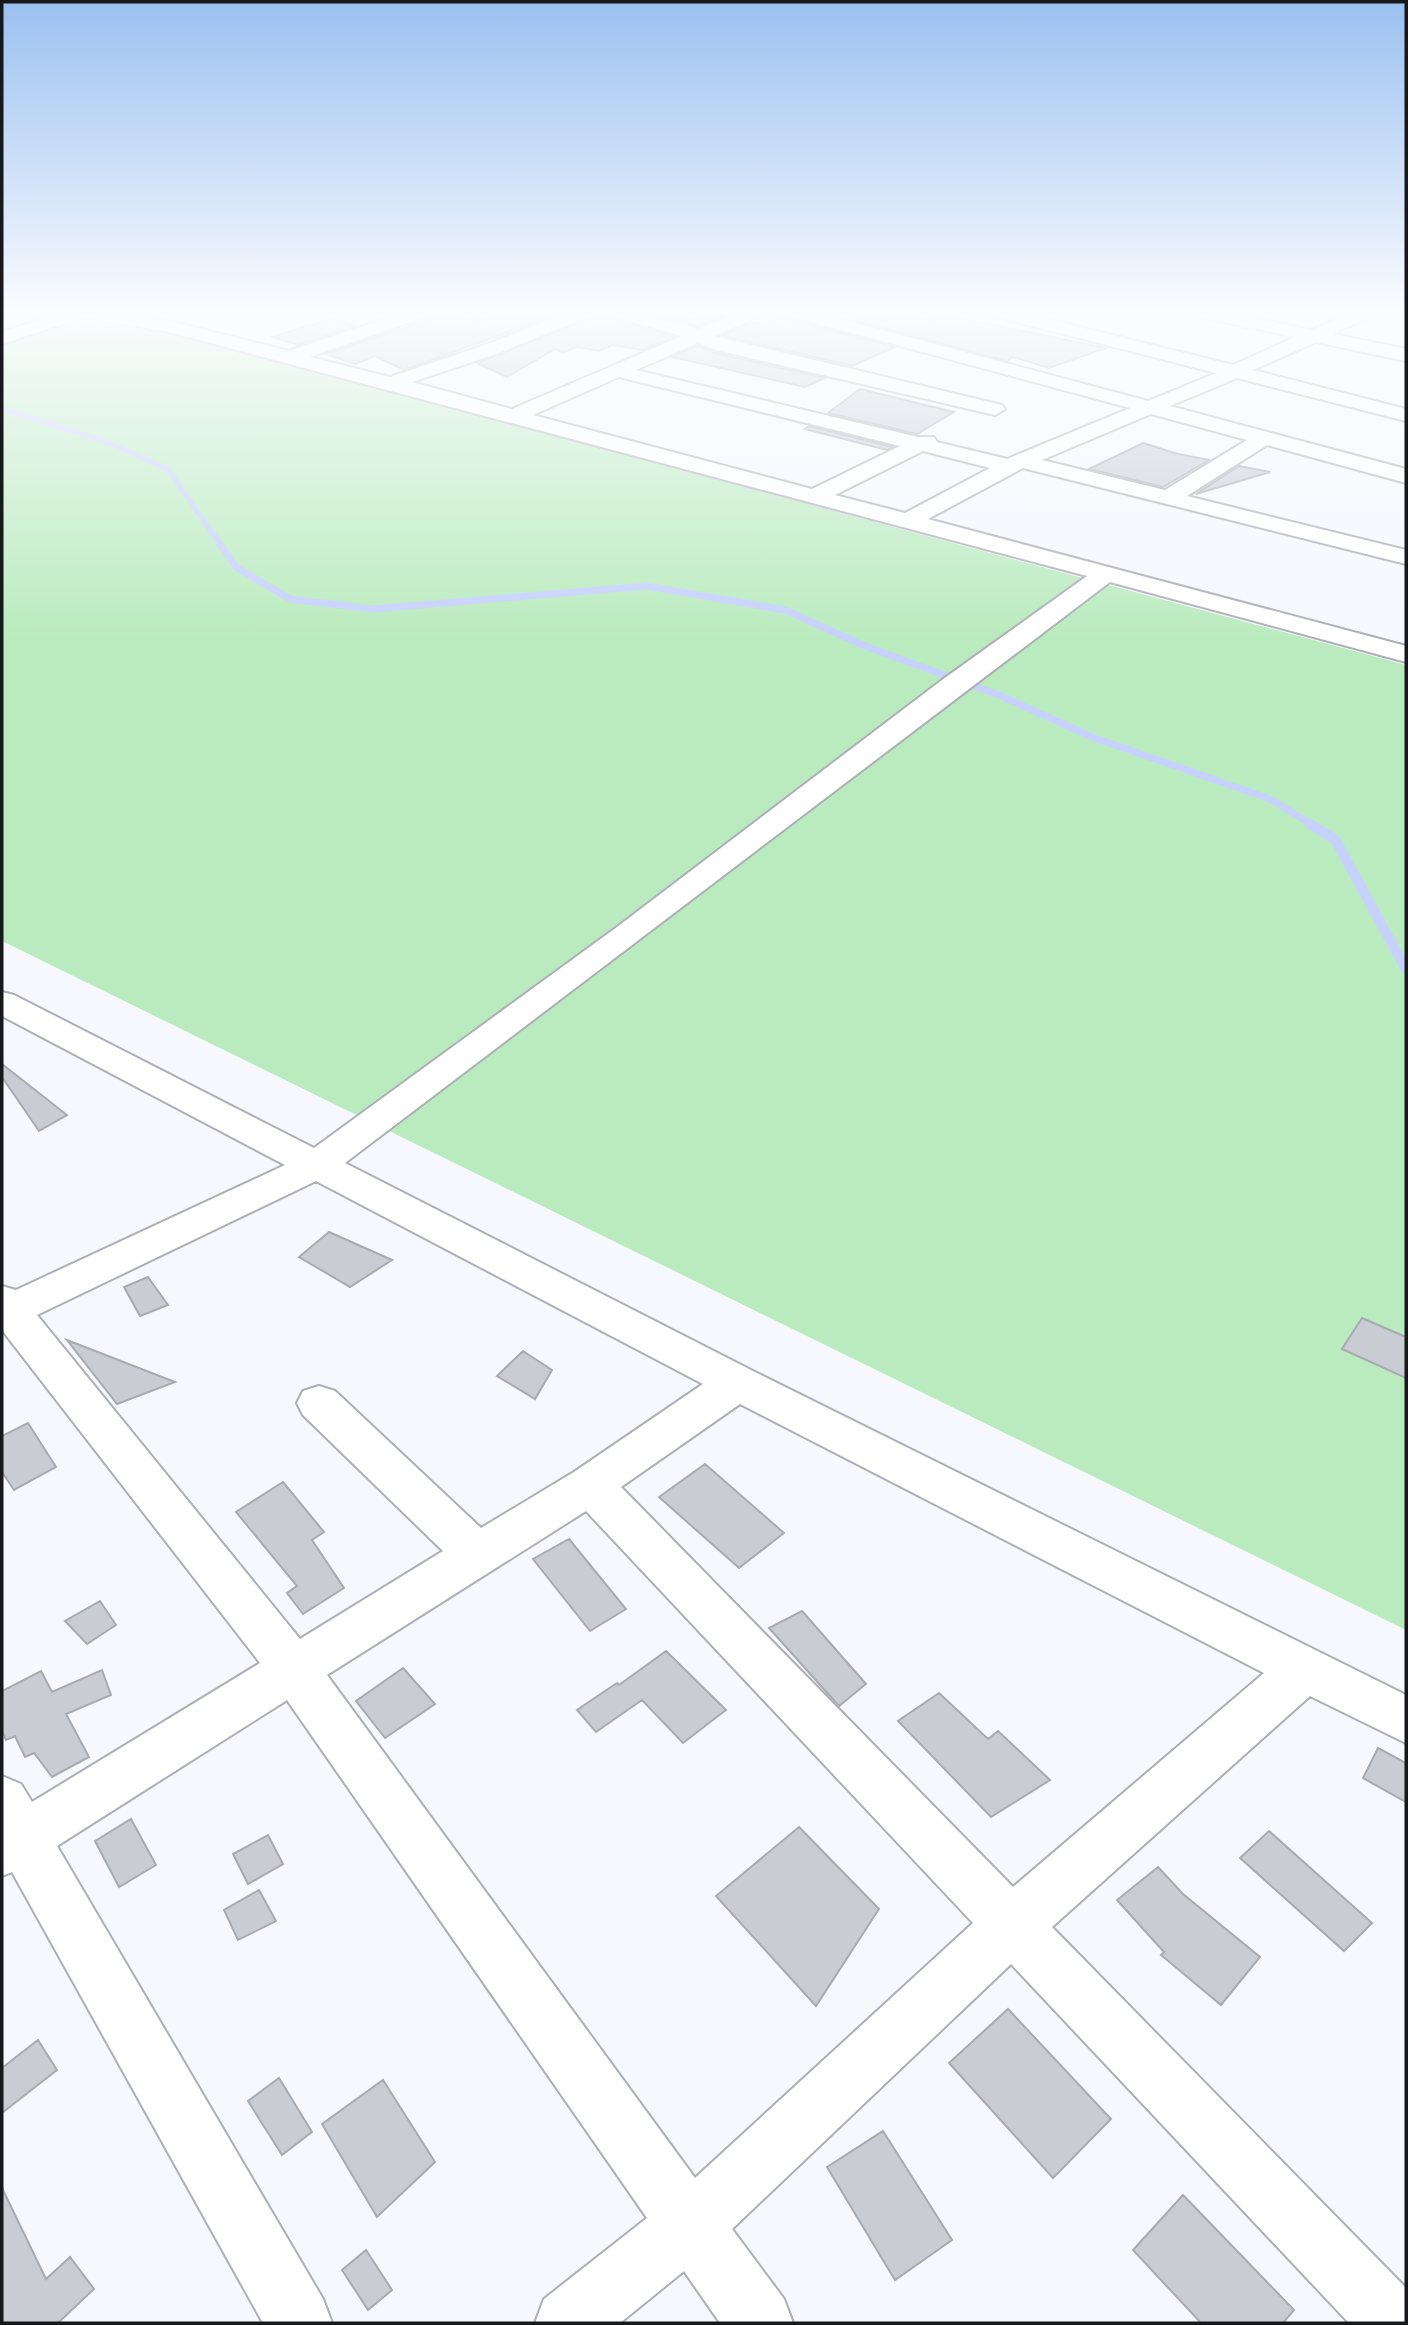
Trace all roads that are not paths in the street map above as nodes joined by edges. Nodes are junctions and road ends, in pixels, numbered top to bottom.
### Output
1 (530, 420) edge
2 (819, 420) edge
3 (971, 420) edge
4 (1117, 420) edge
5 (1199, 420) edge
6 (1264, 438) junction
7 (919, 445) junction
8 (1015, 464) junction
9 (1406, 476) edge
10 (815, 496) junction
11 (1170, 497) junction
12 (908, 521) junction
13 (1406, 557) edge
14 (1104, 575) junction
15 (1406, 654) edge
16 (2, 1002) edge
17 (315, 1166) junction
18 (4, 1309) edge
19 (738, 1383) junction
20 (319, 1403) dead end
21 (590, 1485) junction
22 (477, 1554) junction
23 (295, 1669) junction
24 (1305, 1669) junction
25 (1406, 1720) edge
26 (9, 1829) edge
27 (1013, 1925) junction
28 (688, 2227) junction
29 (299, 2323) edge
30 (568, 2323) edge
31 (760, 2323) edge
32 (1394, 2323) edge

1 - 10 street
2 - 7 street
3 - 7 street
4 - 8 street
5 - 6 street
6 - 9 street
6 - 11 street
7 - 8 street
7 - 10 street
8 - 11 street
8 - 12 street
10 - 12 street
11 - 13 street
12 - 14 street
14 - 15 street
14 - 17 street
16 - 17 street
17 - 18 street
17 - 19 street
18 - 23 street
19 - 21 street
19 - 24 street
20 - 22 street
21 - 22 street
21 - 27 street
22 - 23 street
23 - 26 street
23 - 28 street
24 - 25 street
24 - 27 street
26 - 29 street
27 - 28 street
27 - 32 street
28 - 30 street
28 - 31 street

